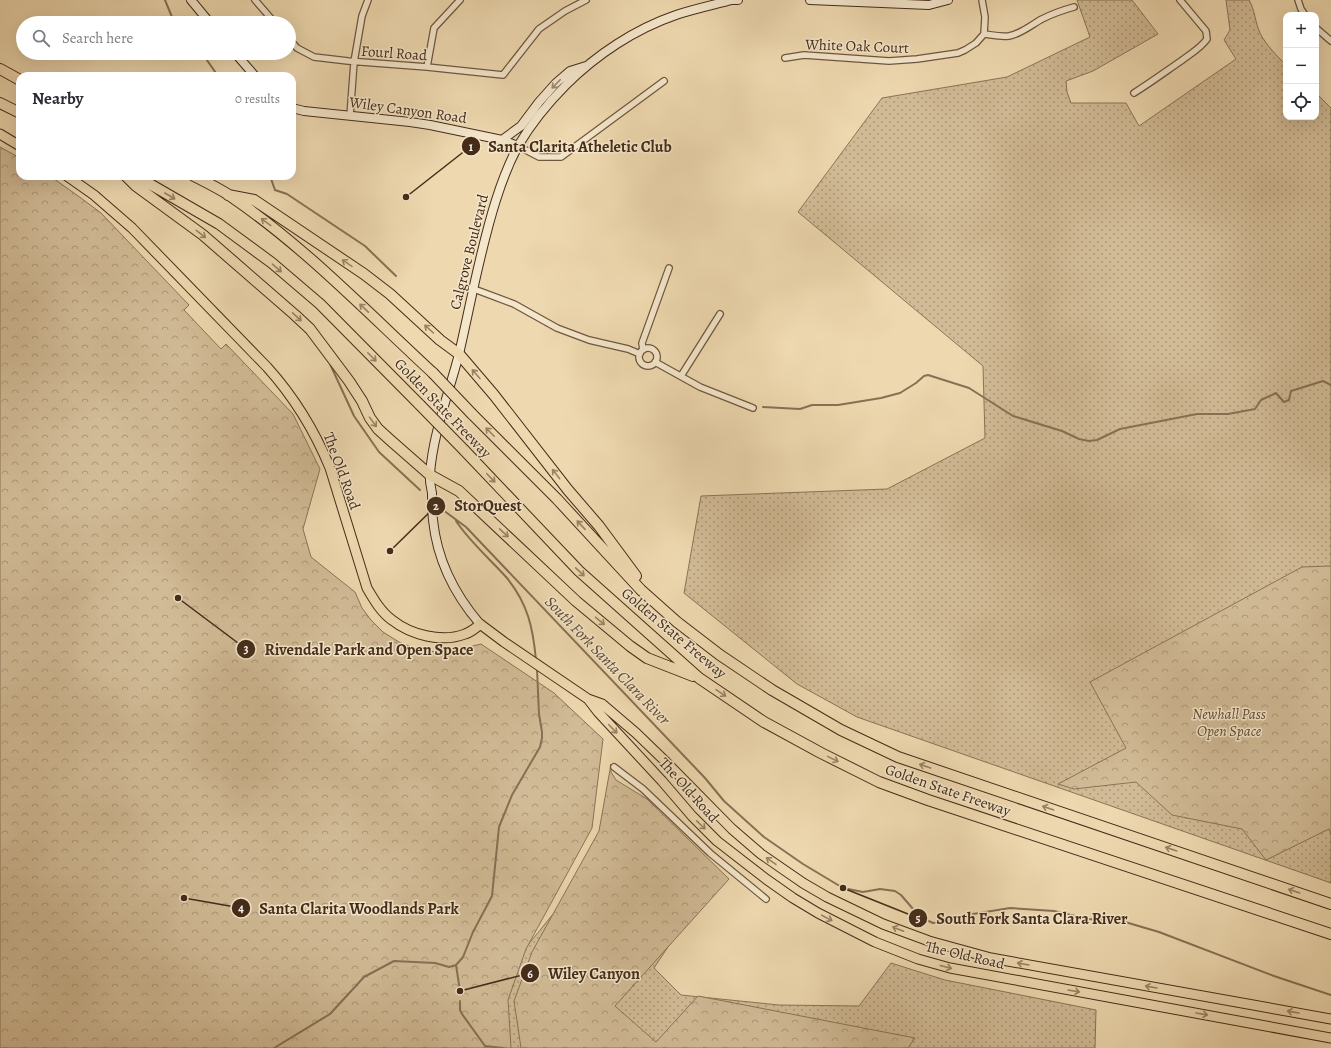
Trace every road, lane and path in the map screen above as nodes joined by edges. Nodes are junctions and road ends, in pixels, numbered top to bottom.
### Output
1 (191, 0) edge
2 (256, 0) edge
3 (368, 0) edge
4 (460, 0) edge
5 (586, 0) edge
6 (738, 0) edge
7 (810, 0) edge
8 (948, 0) edge
9 (982, 0) edge
10 (1180, 0) edge
11 (1298, 0) edge
12 (1074, 7) dead end
13 (1303, 12) edge
14 (204, 16) edge
15 (269, 16) edge
16 (1319, 31) edge
17 (984, 34) junction
18 (1331, 41) edge
19 (296, 47) edge
20 (785, 58) dead end
21 (241, 60) edge
22 (354, 62) junction
23 (588, 65) junction
24 (427, 67) junction
25 (0, 69) edge
26 (252, 72) edge
27 (16, 78) edge
28 (664, 81) dead end
29 (1134, 93) dead end
30 (0, 103) edge
31 (296, 109) edge
32 (16, 111) edge
33 (350, 116) junction
34 (0, 134) edge
35 (502, 140) junction
36 (16, 144) edge
37 (518, 146) junction
38 (73, 180) edge
39 (130, 180) edge
40 (143, 180) edge
41 (202, 180) edge
42 (228, 194) junction
43 (669, 268) dead end
44 (474, 289) junction
45 (720, 314) dead end
46 (641, 352) junction
47 (458, 354) junction
48 (655, 362) junction
49 (681, 376) junction
50 (754, 408) dead end
51 (430, 475) junction
52 (656, 604) junction
53 (480, 624) junction
54 (699, 678) junction
55 (588, 699) junction
56 (614, 767) dead end
57 (766, 899) dead end
58 (1331, 904) edge
59 (1331, 934) edge
60 (1331, 1019) edge
61 (1331, 1038) edge

1 - 14 street
2 - 15 street
3 - 22 street
4 - 24 street
5 - 24 street, Fourl Road
6 - 23 street, Calgrove Boulevard
7 - 8 street
9 - 17 street
10 - 29 street
11 - 13 street
12 - 17 street
16 - 18 street
17 - 20 street, White Oak Court
19 - 22 street, Fourl Road
21 - 26 street
22 - 24 street, Fourl Road
22 - 33 street
23 -> 35 street
23 - 37 street, Calgrove Boulevard
25 - 27 highway
28 - 37 street
30 - 32 highway
31 - 33 street, Wiley Canyon Road
33 - 35 street, Wiley Canyon Road
34 - 36 main road
35 - 37 street, Wiley Canyon Road
37 - 44 street, Calgrove Boulevard
38 - 53 main road, The Old Road
39 -> 51 highway
40 -> 54 highway, Golden State Freeway, bridge
41 - 42 highway, Golden State Freeway
47 -> 42 highway
52 -> 42 highway, Golden State Freeway, bridge
43 - 46 street
44 - 46 street
44 - 47 street, Calgrove Boulevard
45 - 49 street
46 - 48 street
46 - 48 street
47 - 51 street, Calgrove Boulevard
52 -> 47 highway
48 - 49 street
49 - 50 street
51 - 53 street, Calgrove Boulevard
51 -> 54 highway
58 -> 52 highway, Golden State Freeway
53 - 55 main road
54 -> 59 highway, Golden State Freeway
60 -> 55 main road, The Old Road
55 -> 61 main road, The Old Road
56 - 57 street

